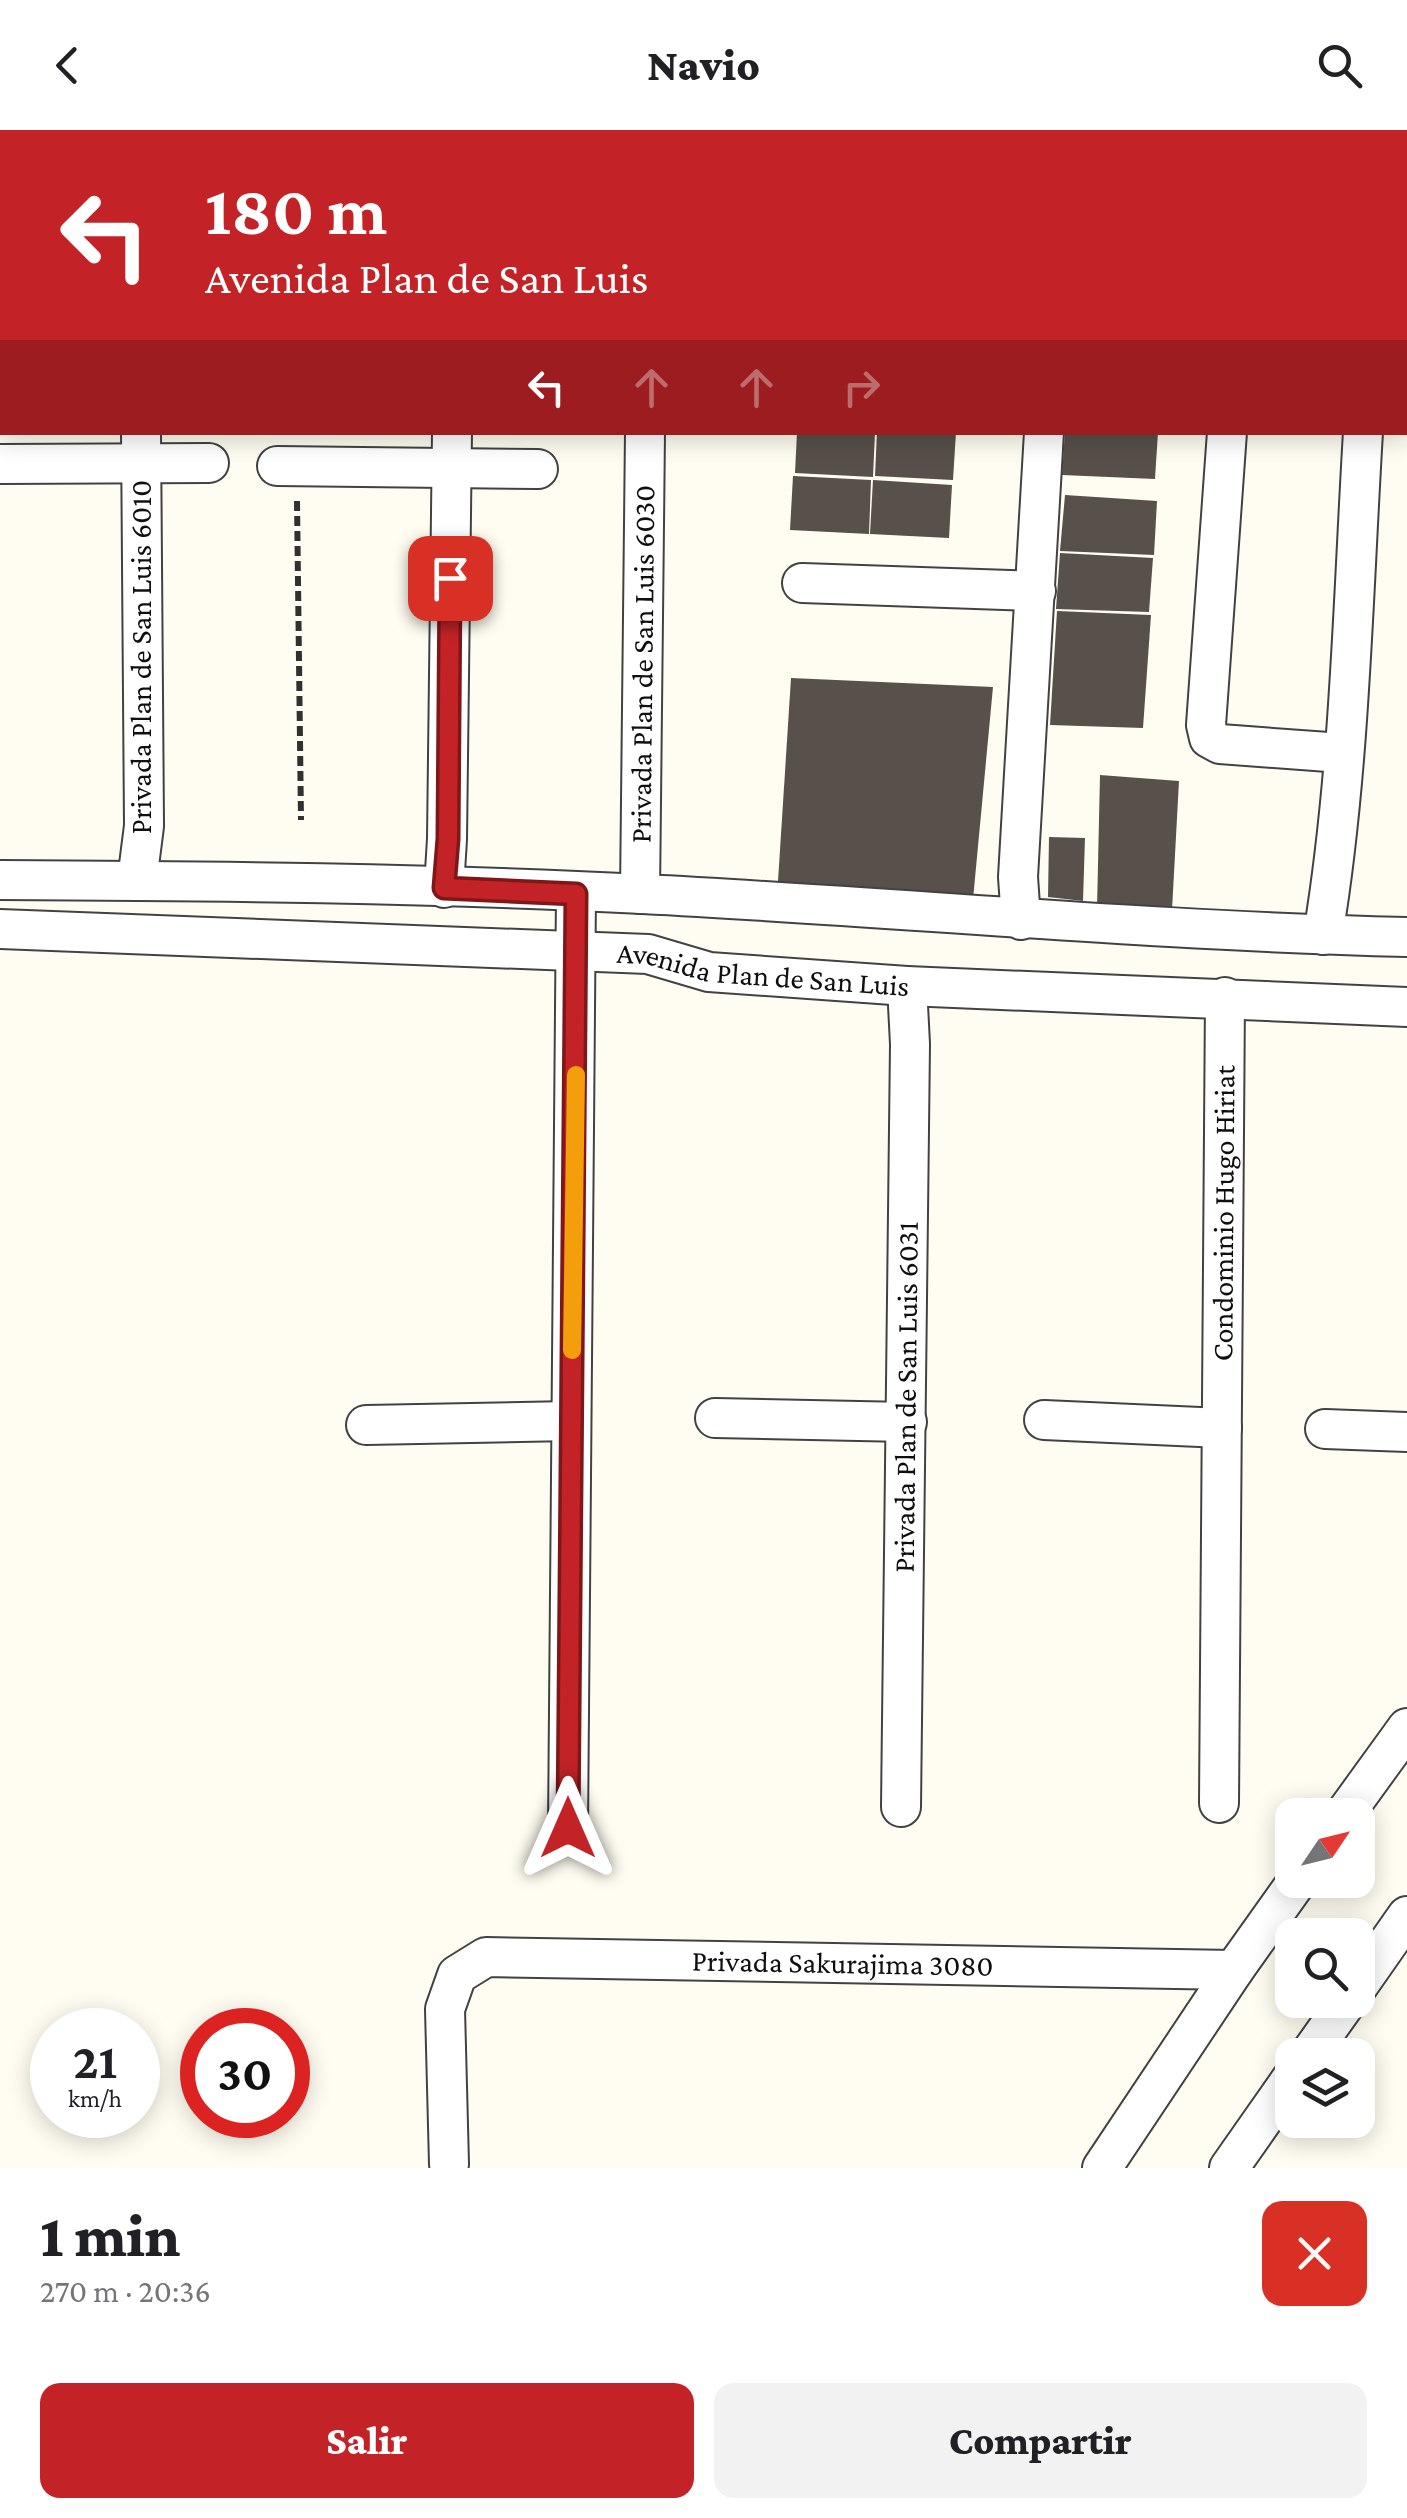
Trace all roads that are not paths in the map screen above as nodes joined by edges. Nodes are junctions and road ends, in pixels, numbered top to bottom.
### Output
1 (646, 435) edge
2 (1044, 435) edge
3 (1227, 435) edge
4 (1363, 435) edge
5 (141, 448) edge
6 (452, 449) edge
7 (210, 463) dead end
8 (0, 464) edge
9 (538, 469) dead end
10 (287, 479) road end
11 (802, 583) dead end
12 (1036, 591) junction
13 (1342, 753) junction
14 (0, 880) edge
15 (137, 880) junction
16 (444, 888) junction
17 (576, 894) junction
18 (640, 894) junction
19 (1021, 920) junction
20 (0, 929) edge
21 (1323, 935) junction
22 (1407, 937) edge
23 (576, 953) junction
24 (907, 986) junction
25 (1225, 997) junction
26 (1407, 1007) edge
27 (715, 1418) dead end
28 (1044, 1420) dead end
29 (570, 1421) junction
30 (906, 1422) junction
31 (366, 1424) dead end
32 (1222, 1428) junction
33 (1325, 1429) dead end
34 (1407, 1432) edge
35 (1407, 1728) edge
36 (1356, 1798) edge
37 (1219, 1803) dead end
38 (900, 1807) dead end
39 (568, 1828) dead end
40 (1285, 1898) edge
41 (1407, 1916) edge
42 (1375, 1962) edge
43 (1234, 1970) junction
44 (1275, 2102) edge
45 (449, 2164) dead end
46 (1102, 2168) edge
47 (1229, 2168) edge

1 - 18 street, Privada Plan de San Luis 6030
2 - 12 street
3 - 13 street
4 - 13 street
5 - 7 street
5 - 8 street
5 - 15 street, Privada Plan de San Luis 6010
6 - 9 street
6 - 10 street
6 - 16 street
11 - 12 street
12 - 19 street
13 - 21 street
14 - 15 street, Avenida Plan de San Luis
15 - 16 street, Avenida Plan de San Luis
16 - 17 street, Avenida Plan de San Luis
17 - 18 street, Avenida Plan de San Luis
17 - 23 street
18 - 19 street, Avenida Plan de San Luis
19 - 21 street, Avenida Plan de San Luis
20 - 23 street, Avenida Plan de San Luis
21 - 22 street, Avenida Plan de San Luis
23 - 24 street, Avenida Plan de San Luis
23 - 29 street
24 - 25 street, Avenida Plan de San Luis
24 - 30 street, Privada Plan de San Luis 6031
25 - 26 street, Avenida Plan de San Luis
25 - 32 street, Condominio Hugo Hiriat
27 - 30 street
28 - 32 street
29 - 31 street
29 - 39 street
30 - 38 street, Privada Plan de San Luis 6031
32 - 37 street, Condominio Hugo Hiriat
33 - 34 street
35 - 36 street
40 - 43 street
41 - 42 street
43 - 45 street, Privada Sakurajima 3080
43 - 46 street
44 - 47 street

